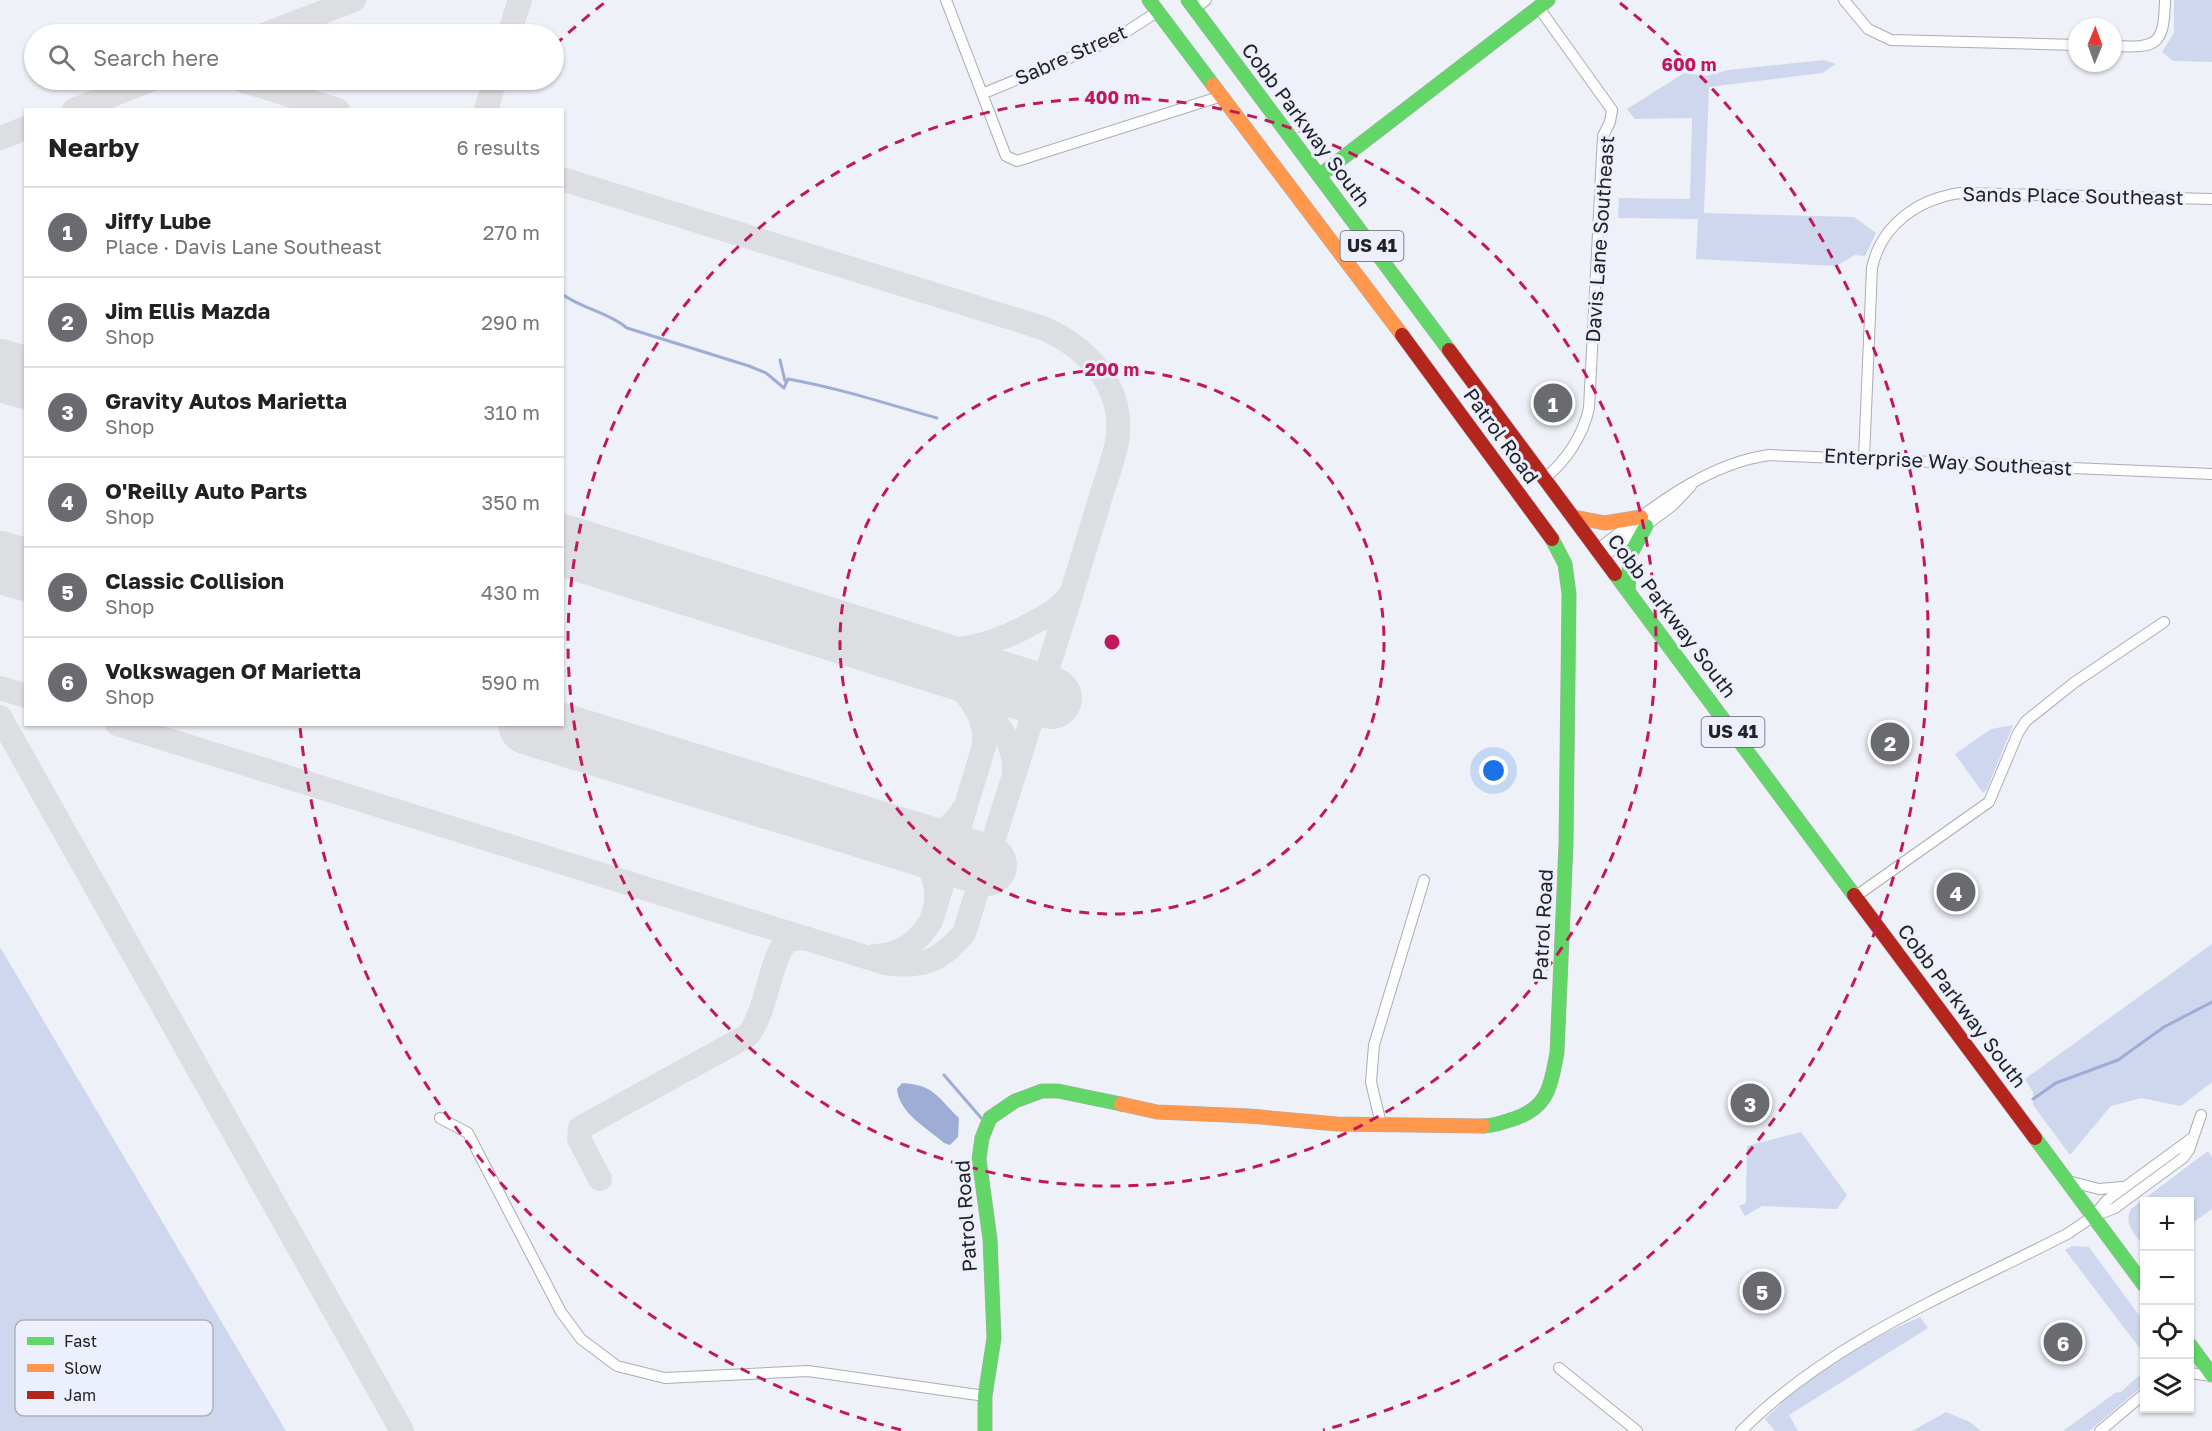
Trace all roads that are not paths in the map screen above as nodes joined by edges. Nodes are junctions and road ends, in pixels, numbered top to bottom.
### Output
1 (946, 0) edge
2 (1149, 0) edge
3 (1206, 0) edge
4 (1844, 0) edge
5 (2165, 0) edge
6 (1190, 2) edge
7 (1543, 4) edge
8 (1158, 12) junction
9 (2068, 45) edge
10 (2122, 46) edge
11 (982, 94) junction
12 (1222, 96) junction
13 (1319, 176) junction
14 (2212, 199) edge
15 (1864, 458) junction
16 (2212, 474) edge
17 (1545, 479) junction
18 (1574, 517) junction
19 (1643, 521) junction
20 (1600, 553) junction
21 (1628, 591) junction
22 (2164, 622) dead end
23 (1424, 880) dead end
24 (1856, 896) junction
25 (2201, 1115) dead end
26 (440, 1118) dead end
27 (1381, 1124) junction
28 (2192, 1138) junction
29 (2068, 1181) junction
30 (2125, 1186) junction
31 (2094, 1216) junction
32 (2140, 1278) edge
33 (2194, 1351) edge
34 (1559, 1368) dead end
35 (2194, 1374) edge
36 (2212, 1376) edge
37 (985, 1396) junction
38 (2140, 1398) edge
39 (985, 1431) edge
40 (1637, 1431) edge
41 (1741, 1431) edge
42 (2100, 1431) edge

1 - 11 street
2 - 8 street, Patrol Road
3 - 6 street
4 - 9 street
5 - 10 street
6 - 13 street, Cobb Parkway South / US 41
7 - 13 street
7 - 17 street, Davis Lane Southeast
8 - 11 street, Sabre Street
8 - 12 street, Patrol Road
11 - 12 street
12 - 27 street, Patrol Road
13 - 17 street, Cobb Parkway South / US 41
14 - 15 street, Sands Place Southeast
15 - 16 street, Enterprise Way Southeast
15 - 19 street, Enterprise Way Southeast
17 - 18 street, Cobb Parkway South / US 41
18 - 19 street
18 - 20 street, Cobb Parkway South / US 41
19 - 20 street, Enterprise Way Southeast
19 - 21 street
20 - 21 street, Cobb Parkway South / US 41
21 - 24 street, Cobb Parkway South / US 41
22 - 24 street
23 - 27 street
24 - 29 street, Cobb Parkway South / US 41
25 - 28 street
26 - 37 street
27 - 37 street, Patrol Road
28 - 30 street
28 - 31 street
29 - 30 street
29 - 31 street, Cobb Parkway South / US 41
30 - 31 street
31 - 32 street, Cobb Parkway South / US 41
31 - 41 street
33 - 36 street
34 - 40 street
35 - 36 street
37 - 39 street, Patrol Road
38 - 42 street

